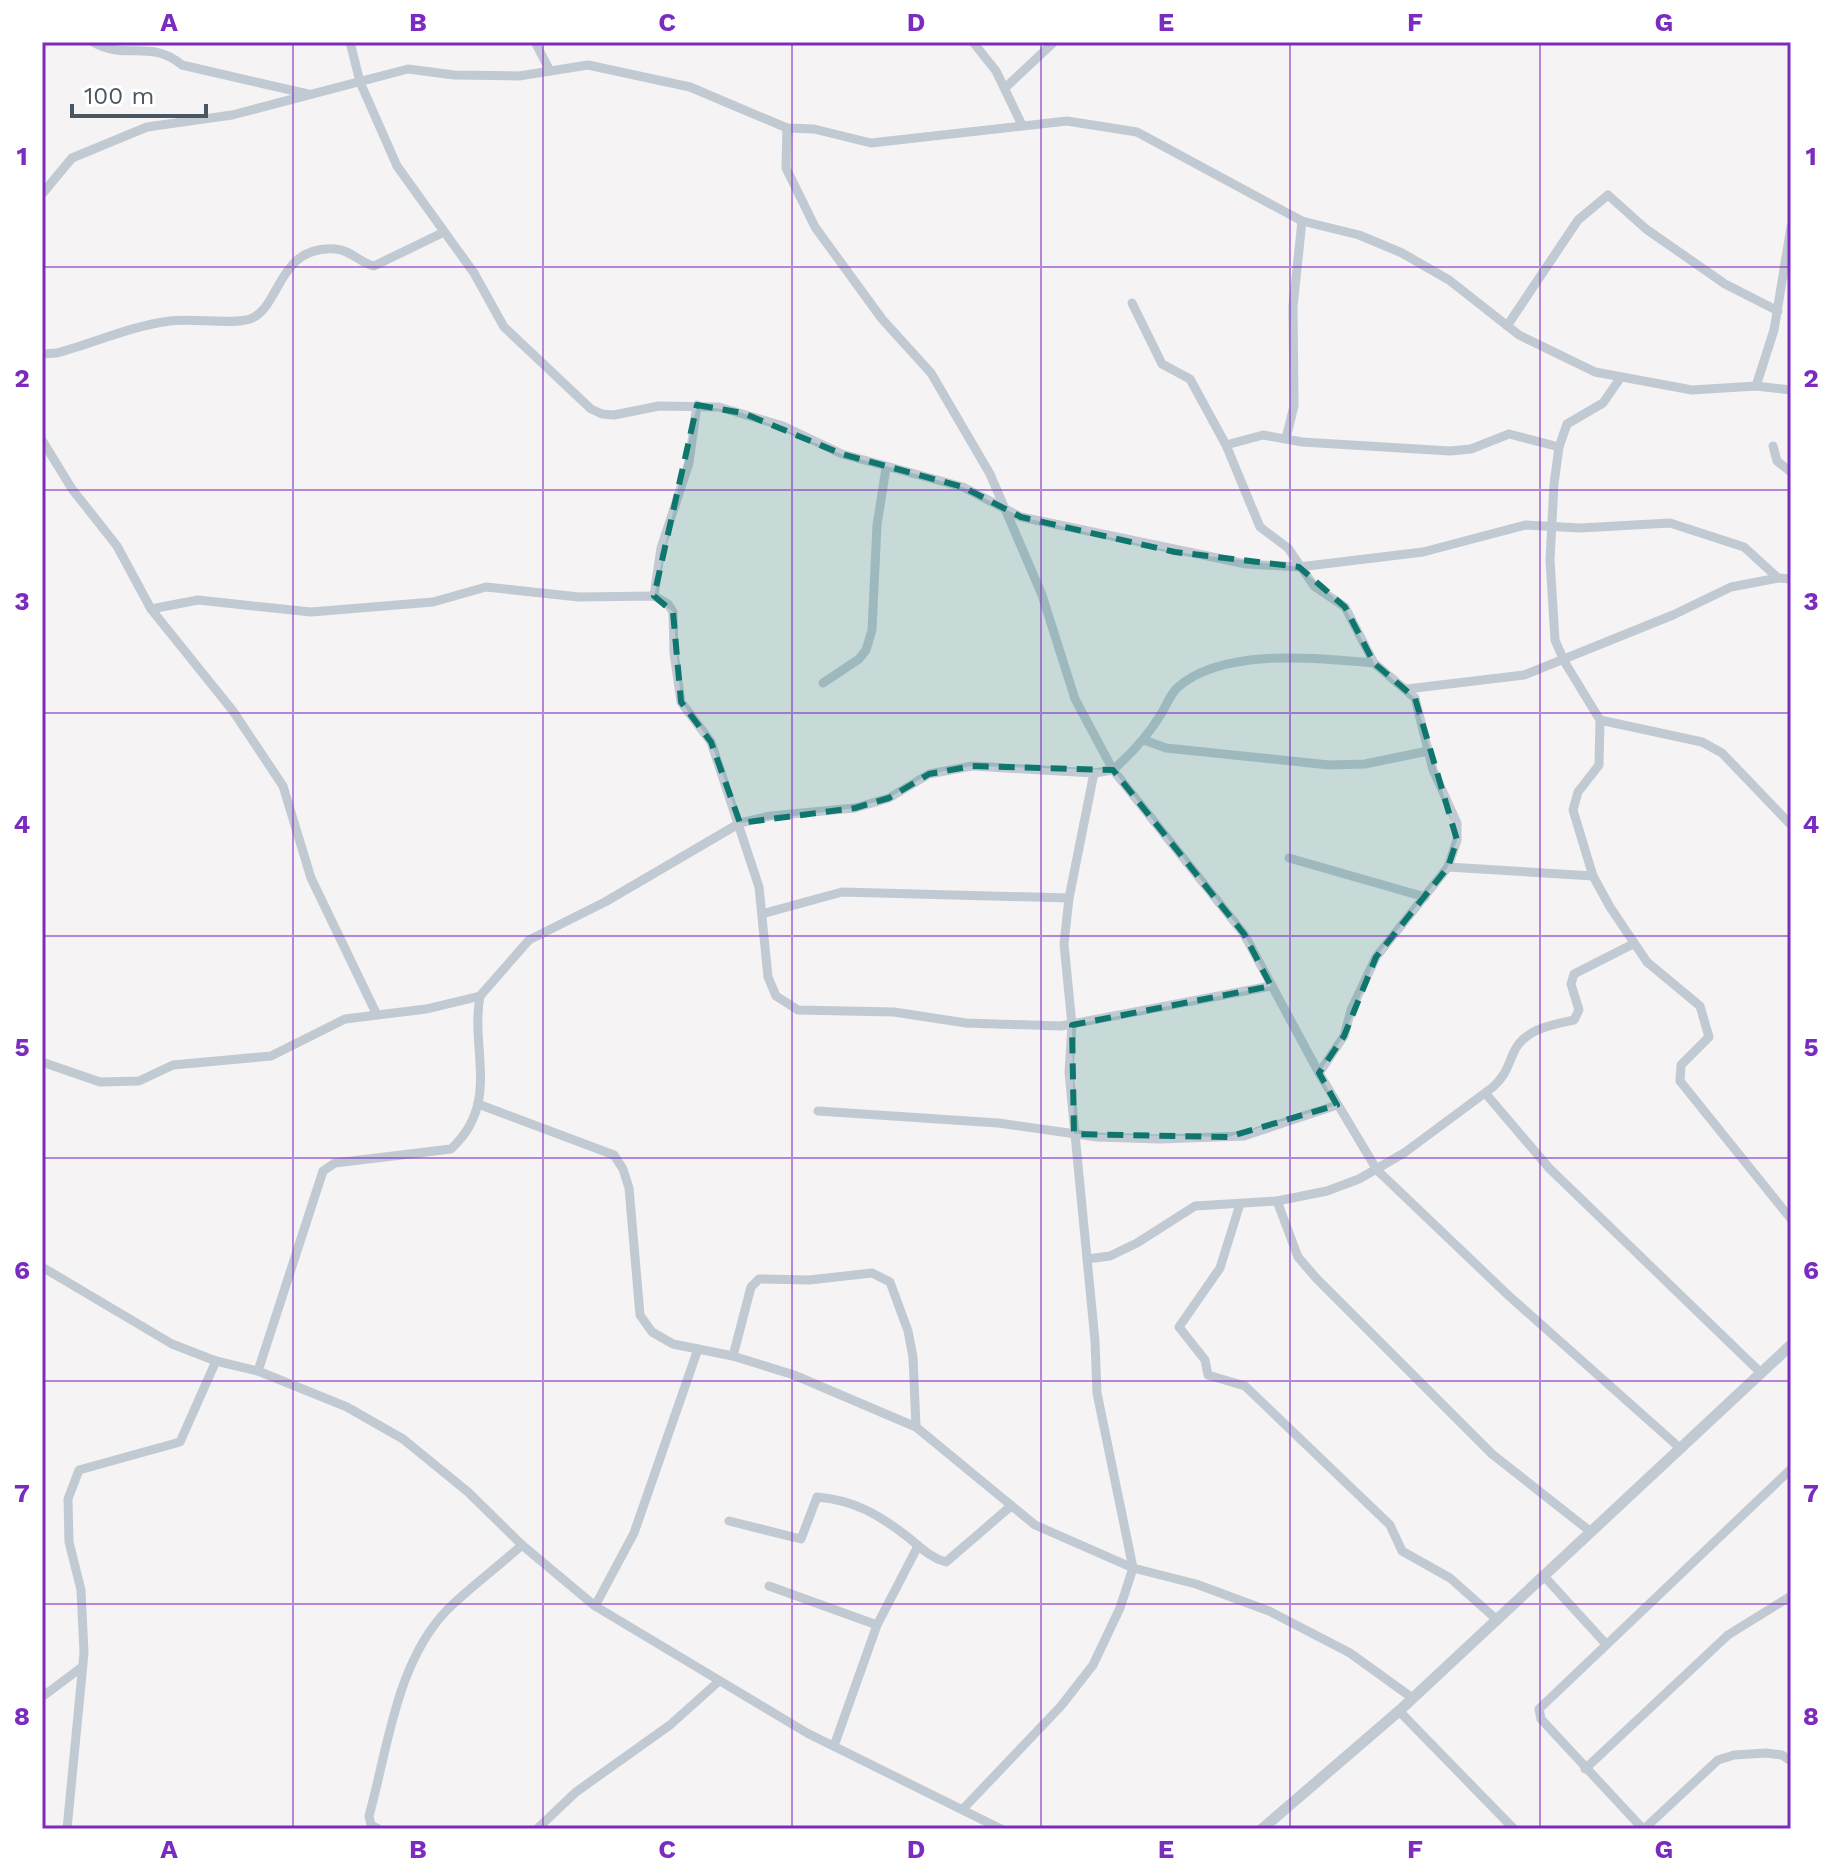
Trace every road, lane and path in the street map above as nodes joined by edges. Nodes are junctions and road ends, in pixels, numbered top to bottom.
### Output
1 (93, 42) edge
2 (350, 42) edge
3 (535, 42) edge
4 (973, 42) edge
5 (1054, 42) edge
6 (550, 71) junction
7 (360, 82) junction
8 (1005, 88) junction
9 (309, 95) junction
10 (1022, 125) junction
11 (787, 128) junction
12 (42, 194) edge
13 (1302, 221) junction
14 (1791, 227) edge
15 (444, 232) junction
16 (1132, 303) dead end
17 (1778, 311) junction
18 (1507, 326) junction
19 (42, 354) edge
20 (1621, 377) junction
21 (1756, 386) junction
22 (1791, 390) edge
23 (697, 405) junction
24 (1286, 438) junction
25 (42, 440) edge
26 (1226, 445) junction
27 (1773, 446) dead end
28 (1559, 447) junction
29 (886, 468) junction
30 (1791, 472) edge
31 (1008, 512) junction
32 (1550, 525) junction
33 (1299, 567) junction
34 (1778, 578) junction
35 (1791, 579) edge
36 (654, 596) junction
37 (151, 609) junction
38 (1564, 661) junction
39 (1374, 663) junction
40 (823, 683) dead end
41 (1407, 689) junction
42 (1600, 720) junction
43 (1144, 740) junction
44 (1428, 751) junction
45 (1113, 770) junction
46 (1094, 773) junction
47 (740, 823) junction
48 (1791, 825) edge
49 (1289, 858) dead end
50 (1448, 867) junction
51 (1593, 876) junction
52 (1425, 897) junction
53 (1069, 898) junction
54 (762, 914) junction
55 (1633, 944) junction
56 (1271, 986) junction
57 (480, 996) junction
58 (376, 1013) junction
59 (1072, 1025) junction
60 (42, 1062) edge
61 (1319, 1073) junction
62 (1486, 1094) junction
63 (478, 1104) junction
64 (1337, 1105) junction
65 (818, 1111) dead end
66 (1074, 1134) junction
67 (1377, 1170) junction
68 (1277, 1201) junction
69 (1240, 1204) junction
70 (1791, 1219) edge
71 (1087, 1259) junction
72 (42, 1267) edge
73 (1791, 1345) edge
74 (698, 1349) junction
75 (733, 1356) junction
76 (216, 1361) junction
77 (258, 1371) junction
78 (1761, 1373) junction
79 (916, 1427) junction
80 (1681, 1449) junction
81 (1791, 1469) edge
82 (1011, 1506) junction
83 (729, 1521) dead end
84 (1591, 1532) junction
85 (522, 1545) junction
86 (918, 1546) junction
87 (1133, 1568) junction
88 (1543, 1575) junction
89 (769, 1586) dead end
90 (1791, 1596) edge
91 (595, 1606) junction
92 (1495, 1618) junction
93 (877, 1625) junction
94 (1605, 1643) junction
95 (82, 1667) junction
96 (718, 1682) junction
97 (42, 1697) edge
98 (1411, 1697) junction
99 (1399, 1711) junction
100 (834, 1746) junction
101 (1791, 1761) edge
102 (1585, 1769) junction
103 (963, 1809) junction
104 (67, 1829) edge
105 (378, 1829) edge
106 (537, 1829) edge
107 (1001, 1829) edge
108 (1262, 1829) edge
109 (1514, 1829) edge
110 (1644, 1829) edge

1 - 9 street
2 - 7 street
3 - 6 street
4 - 8 street
5 - 8 street
6 - 7 street
6 - 11 street
7 - 9 street
7 - 15 street
8 - 10 street
9 - 12 street
10 - 11 street
10 - 13 street
11 - 31 street
13 - 18 street
13 - 24 street
14 - 17 street
15 - 19 street
15 - 23 street
16 - 26 street
17 - 18 street
17 - 21 street
18 - 20 street
20 - 21 street
20 - 28 street
21 - 22 street
23 - 29 street
23 - 36 street
24 - 26 street
24 - 28 street
25 - 37 street
26 - 33 street
27 - 30 street
28 - 32 street
29 - 31 street
29 - 40 street
31 - 33 street
31 - 45 street
32 - 33 street
32 - 34 street
32 - 38 street
33 - 39 street
34 - 35 street
34 - 38 street
36 - 37 street
36 - 47 street
37 - 58 street
38 - 41 street
38 - 42 street
39 - 41 street
39 - 43 street
41 - 44 street
42 - 48 street
42 - 51 street
43 - 44 street
43 - 45 street
44 - 50 street
45 - 46 street
45 - 56 street
46 - 47 street
46 - 53 street
47 - 54 street
47 - 57 street
49 - 52 street
50 - 51 street
50 - 52 street
51 - 55 street
52 - 61 street
53 - 54 street
53 - 59 street
54 - 59 street
55 - 62 street
55 - 70 street
56 - 59 street
56 - 61 street
57 - 58 street
57 - 63 street
58 - 60 street
59 - 66 street
61 - 64 street
62 - 67 street
62 - 78 street
63 - 74 street
63 - 77 street
64 - 66 street
64 - 67 street
65 - 66 street
66 - 71 street
67 - 68 street
67 - 80 street
68 - 69 street
68 - 84 street
69 - 71 street
69 - 92 street
71 - 87 street
72 - 76 street
73 - 78 street
74 - 75 street
74 - 91 street
75 - 79 street
75 - 79 street
76 - 77 street
76 - 95 street
77 - 85 street
78 - 80 street
79 - 82 street
80 - 84 street
81 - 94 street
82 - 86 street
82 - 87 street
83 - 86 street
84 - 88 street
85 - 91 street
85 - 105 street
86 - 93 street
87 - 98 street
87 - 103 street
88 - 92 street
88 - 94 street
89 - 93 street
90 - 102 street
91 - 96 street
92 - 98 street
93 - 100 street
94 - 102 street
95 - 97 street
95 - 104 street
96 - 100 street
96 - 106 street
98 - 99 street
99 - 108 street
99 - 109 street
100 - 103 street
101 - 110 street
102 - 110 street
103 - 107 street

